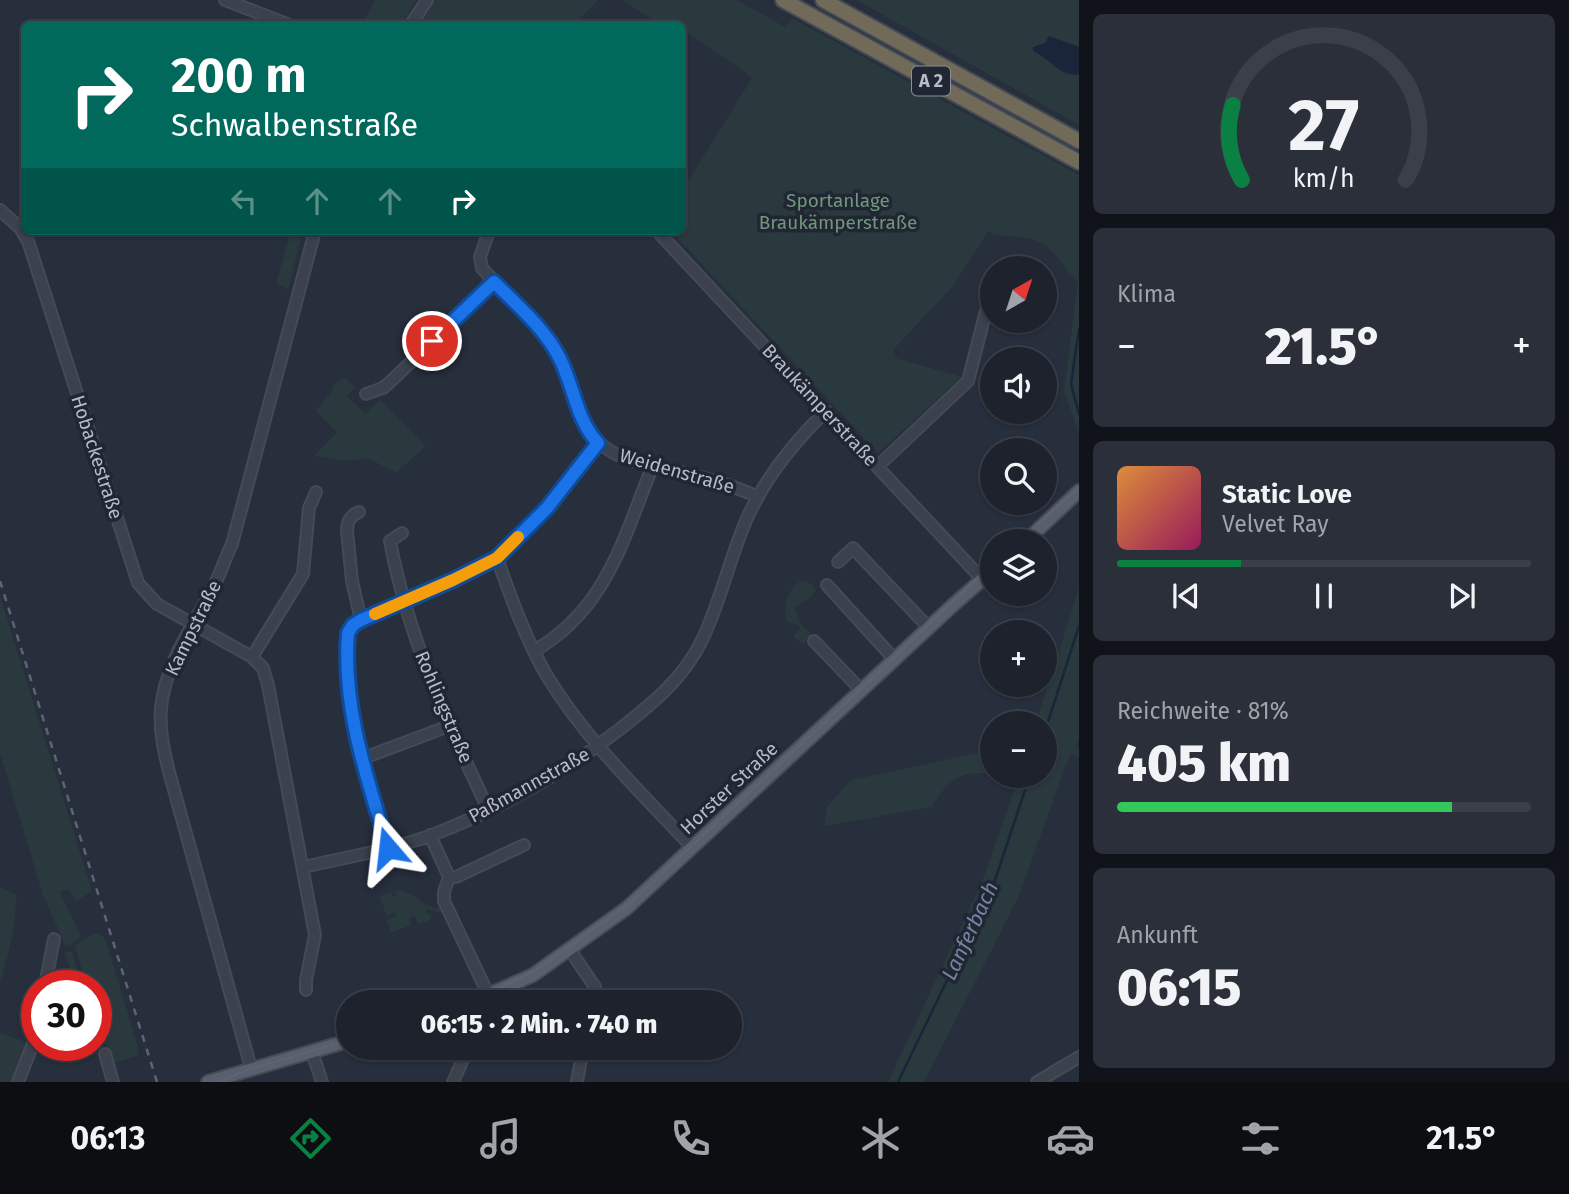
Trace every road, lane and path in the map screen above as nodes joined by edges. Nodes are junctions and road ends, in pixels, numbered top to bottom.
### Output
1 (225, 0) edge
2 (427, 0) edge
3 (783, 0) edge
4 (823, 0) edge
5 (279, 21) edge
6 (413, 21) edge
7 (1079, 141) edge
8 (1079, 162) edge
9 (0, 210) edge
10 (21, 230) edge
11 (24, 235) edge
12 (314, 235) edge
13 (488, 235) edge
14 (661, 235) edge
15 (494, 282) junction
16 (980, 333) edge
17 (366, 394) dead end
18 (826, 411) junction
19 (598, 443) junction
20 (653, 465) junction
21 (878, 466) junction
22 (1079, 491) edge
23 (316, 492) dead end
24 (758, 496) junction
25 (359, 512) dead end
26 (1039, 529) edge
27 (401, 533) dead end
28 (497, 558) junction
29 (838, 562) dead end
30 (980, 568) edge
31 (980, 581) edge
32 (827, 584) dead end
33 (404, 602) junction
34 (361, 620) junction
35 (194, 624) junction
36 (929, 628) junction
37 (814, 641) dead end
38 (534, 651) junction
39 (252, 657) junction
40 (895, 660) junction
41 (862, 691) junction
42 (449, 726) junction
43 (599, 745) junction
44 (361, 759) junction
45 (489, 811) junction
46 (430, 835) junction
47 (524, 845) dead end
48 (388, 848) junction
49 (693, 848) junction
50 (304, 867) junction
51 (449, 877) junction
52 (54, 939) dead end
53 (570, 950) junction
54 (48, 970) edge
55 (306, 990) dead end
56 (486, 990) edge
57 (502, 990) edge
58 (595, 990) edge
59 (336, 1045) edge
60 (312, 1052) junction
61 (1079, 1057) edge
62 (463, 1060) edge
63 (581, 1060) edge
64 (26, 1061) edge
65 (107, 1061) edge
66 (251, 1069) junction
67 (18, 1082) edge
68 (113, 1082) edge
69 (208, 1082) edge
70 (322, 1082) edge
71 (453, 1082) edge
72 (576, 1082) edge
73 (1037, 1082) edge

1 - 5 street
2 - 6 street
3 - 8 highway, A 2
4 - 7 highway, A 2
9 - 10 street, Hobackestraße
11 - 35 street, Hobackestraße
12 - 35 street, Kampstraße
13 - 15 street, Weidenstraße
14 - 18 street, Braukämperstraße
15 - 17 street
15 - 19 street, Weidenstraße
16 - 21 street
18 - 21 street, Braukämperstraße
18 - 24 street, Paßmannstraße
19 - 20 street, Weidenstraße
19 - 28 street
20 - 24 street, Weidenstraße
20 - 38 street
21 - 30 street, Braukämperstraße
22 - 26 main road
23 - 39 street
24 - 43 street, Paßmannstraße
25 - 34 street
27 - 33 street, Rohlingstraße
28 - 33 street
28 - 38 street
29 - 36 street
31 - 36 main road, Horster Straße
32 - 40 street
33 - 34 street
33 - 42 street, Rohlingstraße
34 - 44 street
35 - 39 street, Hobackestraße
35 - 66 street, Kampstraße
36 - 40 main road, Horster Straße
37 - 41 street
38 - 43 street
39 - 50 street
40 - 41 main road, Horster Straße
41 - 49 main road, Horster Straße
42 - 44 street
42 - 45 street, Rohlingstraße
43 - 45 street, Paßmannstraße
43 - 49 street
44 - 48 street
45 - 46 street, Paßmannstraße
46 - 48 street, Paßmannstraße
46 - 51 street
47 - 51 street
48 - 50 street, Paßmannstraße
49 - 53 main road, Horster Straße
50 - 55 street
51 - 56 street
52 - 54 street
53 - 57 main road, Horster Straße
53 - 58 street
59 - 60 main road
60 - 66 main road
60 - 70 street
61 - 73 street
62 - 71 street
63 - 72 street
64 - 67 street
65 - 68 street
66 - 69 main road

